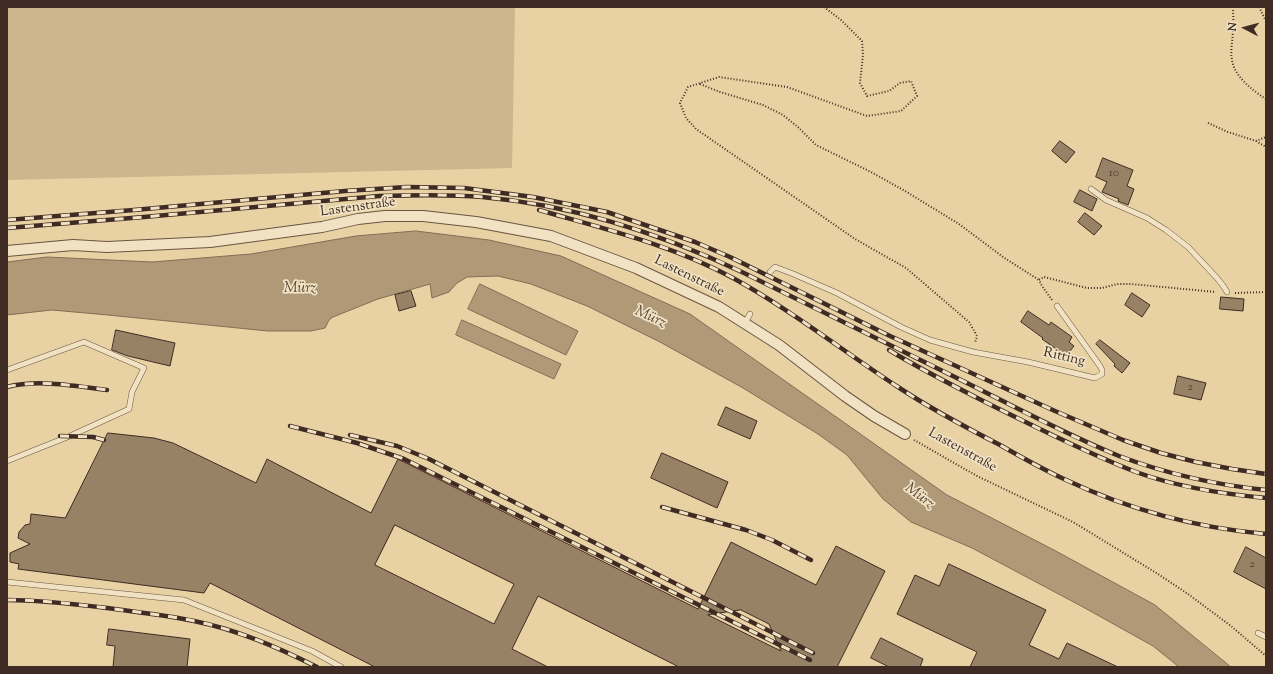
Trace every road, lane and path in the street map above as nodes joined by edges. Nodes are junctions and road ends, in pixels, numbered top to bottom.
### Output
1 (824, 7) edge
2 (1233, 7) edge
3 (1259, 7) edge
4 (1266, 21) edge
5 (699, 83) junction
6 (1266, 99) edge
7 (1208, 123) dead end
8 (1266, 137) edge
9 (1256, 141) junction
10 (1266, 148) edge
11 (1090, 188) dead end
12 (7, 251) edge
13 (770, 272) dead end
14 (1040, 280) junction
15 (1227, 292) junction
16 (1266, 292) edge
17 (1057, 306) joint
18 (973, 352) junction
19 (7, 370) edge
20 (905, 434) joint
21 (7, 461) edge
22 (7, 582) edge
23 (1258, 633) dead end
24 (1266, 637) edge
25 (1266, 656) edge
26 (341, 667) edge

1 - 5 path
2 - 6 path
3 - 4 path
5 - 14 path
5 - 18 path
7 - 9 path
8 - 9 path
9 - 10 path
11 - 15 lane
12 - 20 street, Lastenstraße
13 - 18 lane, Ritting
14 - 15 path
14 - 17 path
15 - 16 path
17 - 18 lane, Ritting
19 - 21 lane
20 - 25 path, Lastenstraße
22 - 26 lane
23 - 24 lane

